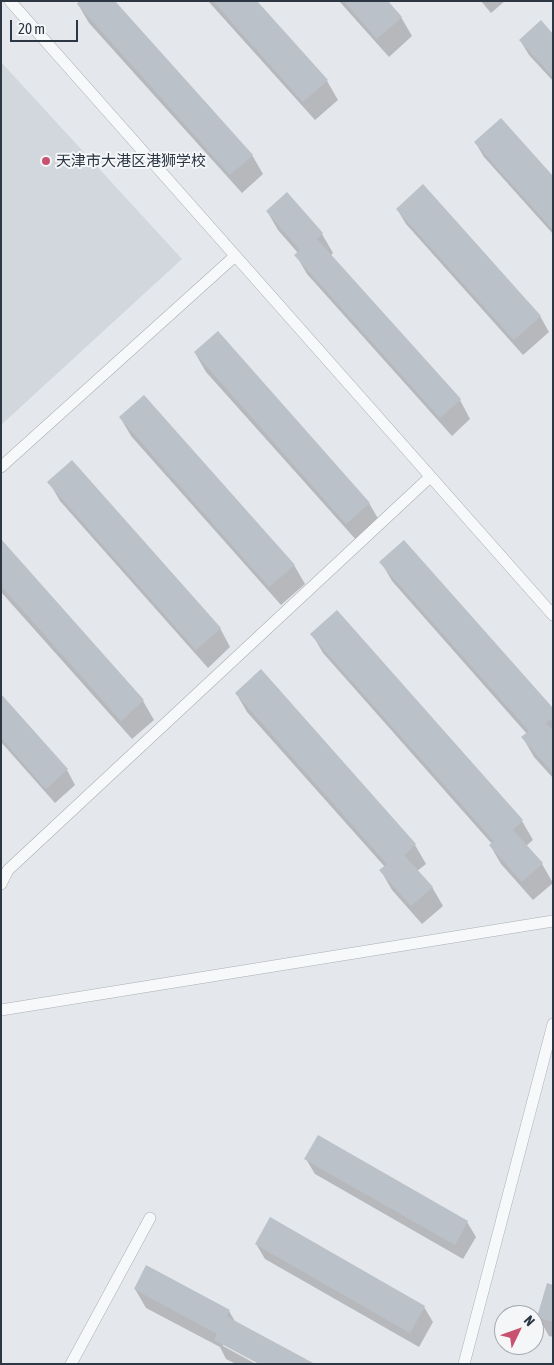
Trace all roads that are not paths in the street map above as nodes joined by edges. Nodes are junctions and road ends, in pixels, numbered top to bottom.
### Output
1 (10, 1) edge
2 (235, 256) junction
3 (1, 467) edge
4 (430, 477) junction
5 (553, 615) edge
6 (1, 884) edge
7 (553, 921) edge
8 (1, 1010) edge
9 (553, 1024) edge
10 (150, 1218) dead end
11 (71, 1364) edge
12 (464, 1364) edge

1 - 2 lane
2 - 3 lane
2 - 4 lane
4 - 5 lane
4 - 6 lane
7 - 8 lane
9 - 12 lane
10 - 11 lane

